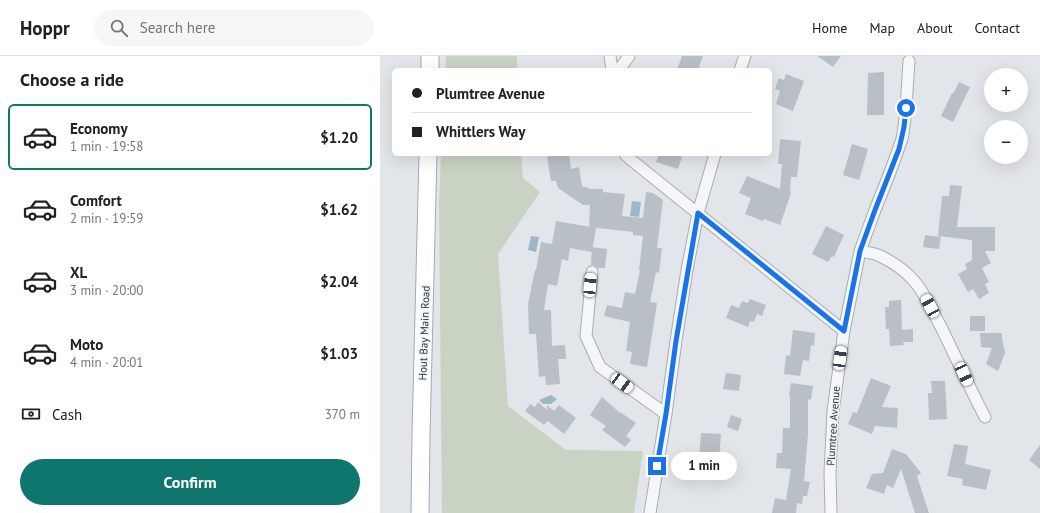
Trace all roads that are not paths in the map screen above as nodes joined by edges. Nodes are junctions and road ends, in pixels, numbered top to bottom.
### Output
1 (430, 56) edge
2 (610, 56) edge
3 (628, 56) edge
4 (745, 56) edge
5 (909, 61) dead end
6 (430, 68) edge
7 (612, 68) edge
8 (620, 68) edge
9 (741, 68) edge
10 (428, 156) edge
11 (627, 156) edge
12 (714, 156) edge
13 (698, 213) junction
14 (860, 251) junction
15 (592, 272) dead end
16 (844, 331) junction
17 (666, 414) junction
18 (986, 417) dead end
19 (420, 513) edge
20 (650, 513) edge
21 (831, 513) edge

1 - 6 main road
2 - 7 street
3 - 8 street
4 - 9 street
5 - 14 street, Plumtree Avenue
10 - 19 main road, Hout Bay Main Road
11 - 13 street
12 - 13 street
13 - 16 street
13 - 17 street
14 - 16 street, Plumtree Avenue
14 - 18 street
15 - 17 street
16 - 21 street, Plumtree Avenue
17 - 20 street

